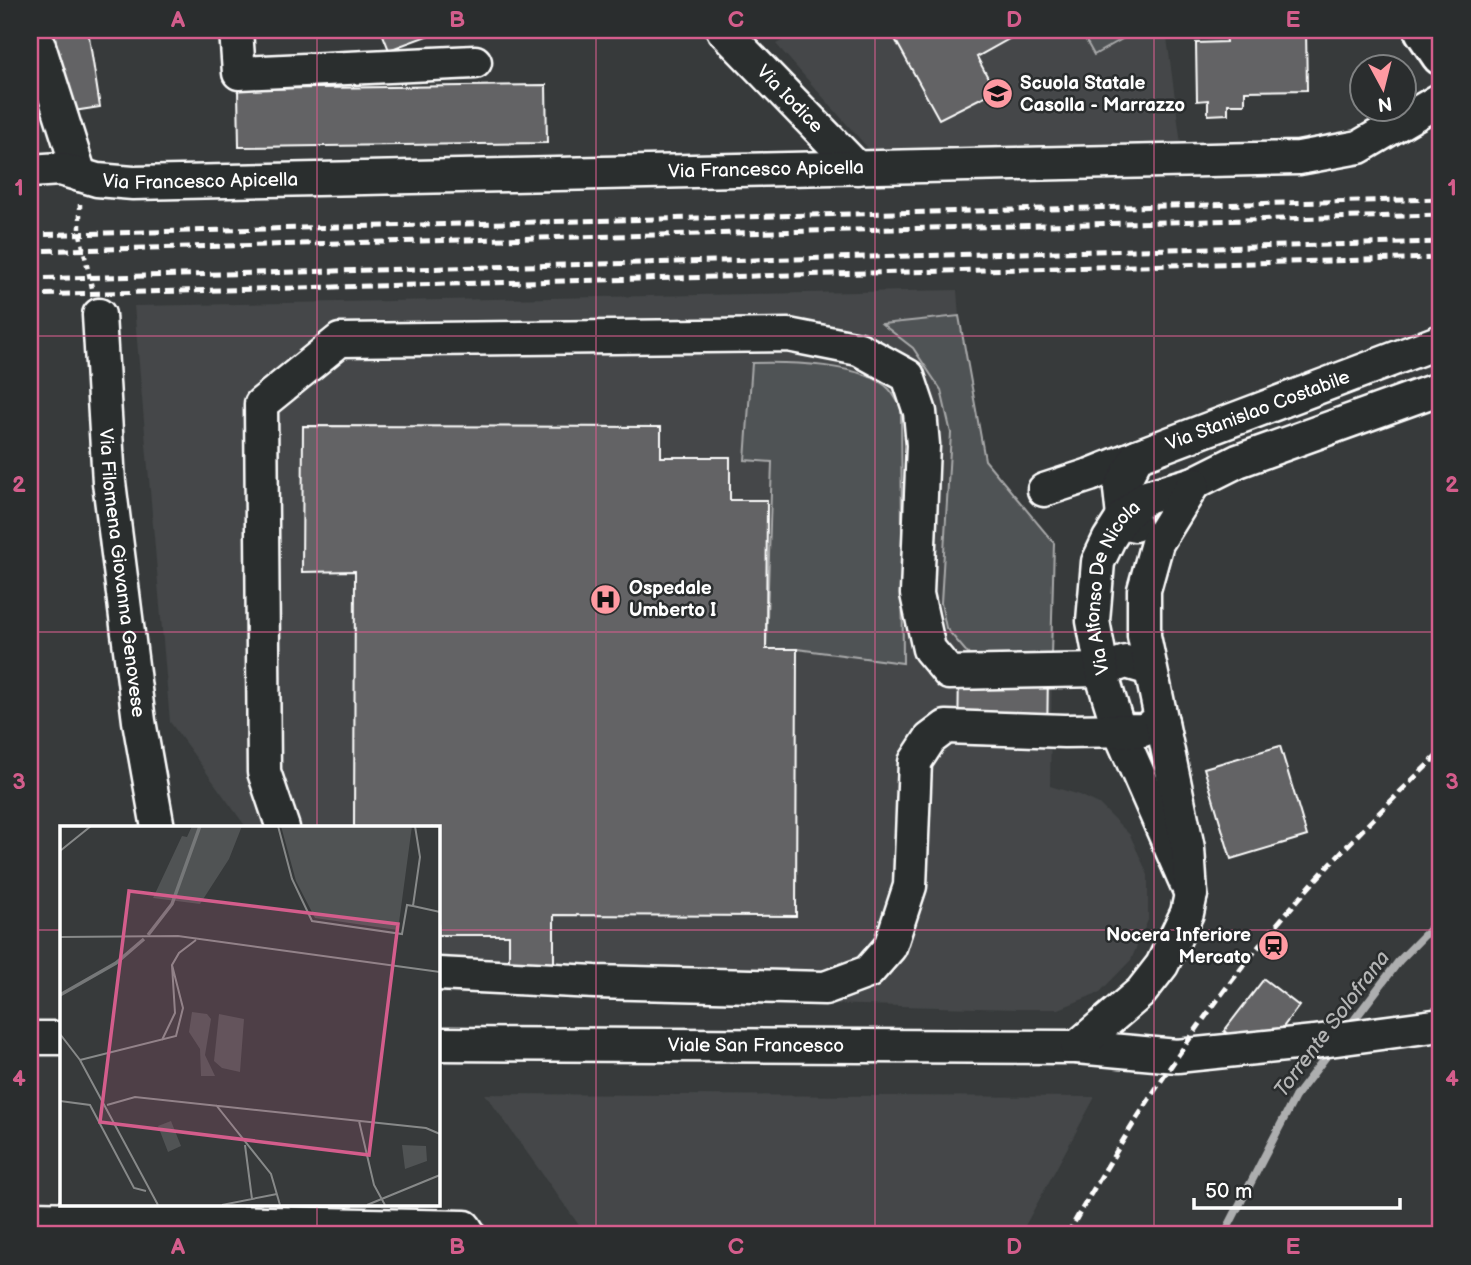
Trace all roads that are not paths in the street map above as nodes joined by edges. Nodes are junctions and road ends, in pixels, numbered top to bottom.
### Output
1 (34, 30) edge
2 (236, 30) edge
3 (723, 30) edge
4 (1424, 30) edge
5 (1441, 55) edge
6 (475, 62) dead end
7 (1441, 99) edge
8 (858, 168) junction
9 (30, 171) edge
10 (80, 175) junction
11 (99, 315) dead end
12 (1441, 341) edge
13 (1441, 388) edge
14 (1137, 456) junction
15 (1194, 483) junction
16 (1044, 490) dead end
17 (1122, 517) junction
18 (1157, 543) junction
19 (1150, 669) junction
20 (1102, 670) junction
21 (1162, 721) junction
22 (1118, 730) junction
23 (158, 826) edge
24 (282, 826) edge
25 (1191, 894) junction
26 (439, 974) edge
27 (1441, 1025) edge
28 (30, 1038) edge
29 (60, 1038) edge
30 (439, 1044) edge
31 (1077, 1047) junction
32 (30, 1217) edge
33 (470, 1235) edge

1 - 10 street
2 - 6 street
3 - 8 street, Via Iodice
4 - 5 main road
7 - 8 street, Via Francesco Apicella
8 - 10 street, Via Francesco Apicella
9 - 10 street, Via Francesco Apicella
11 - 23 street, Via Filomena Giovanna Genovese
12 - 14 street, Via Stanislao Costabile
13 - 15 street
14 - 16 street, Via Stanislao Costabile
14 - 17 street
15 - 17 street, Via Alfonso De Nicola
15 - 18 street, Via Alfonso De Nicola
17 - 18 street
17 - 20 street, Via Alfonso De Nicola
18 - 19 street, Via Alfonso De Nicola
19 - 20 street
19 - 21 street, Via Alfonso De Nicola
20 - 22 street, Via Alfonso De Nicola
20 - 24 street
21 - 22 street
21 - 25 street, Via Alfonso De Nicola
22 - 25 street, Via Alfonso De Nicola
22 - 26 street
25 - 31 street, Via Alfonso De Nicola
27 - 31 street, Viale San Francesco
28 - 29 street
30 - 31 street, Viale San Francesco
32 - 33 street

